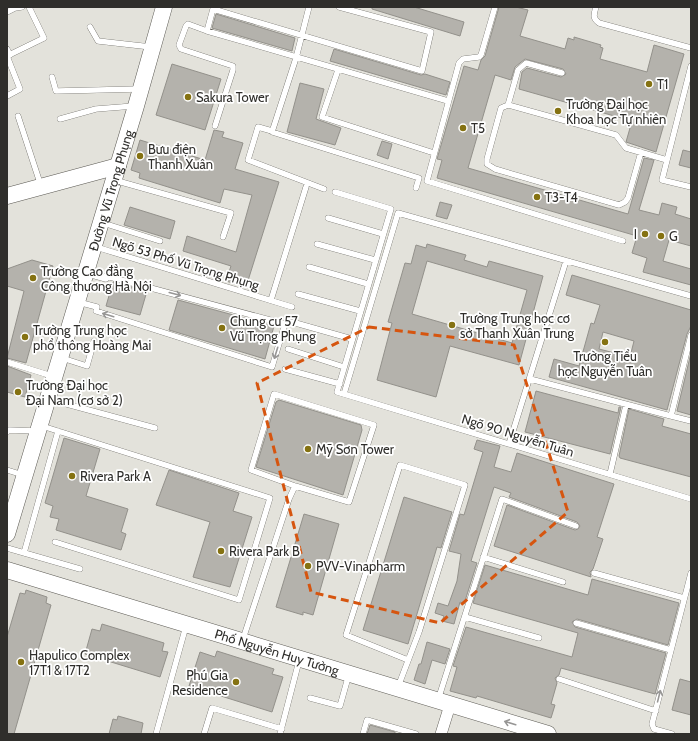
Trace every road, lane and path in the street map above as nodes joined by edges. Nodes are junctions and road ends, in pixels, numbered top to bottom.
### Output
1 (22, 7) edge
2 (30, 7) edge
3 (164, 7) edge
4 (309, 7) edge
5 (339, 7) edge
6 (495, 7) edge
7 (596, 7) edge
8 (7, 12) edge
9 (90, 27) dead end
10 (207, 32) junction
11 (302, 35) junction
12 (153, 48) junction
13 (691, 48) edge
14 (8, 52) edge
15 (296, 58) junction
16 (691, 69) edge
17 (338, 70) junction
18 (562, 74) dead end
19 (52, 77) dead end
20 (141, 89) junction
21 (7, 96) edge
22 (448, 101) junction
23 (508, 105) junction
24 (136, 106) junction
25 (18, 116) dead end
26 (60, 119) dead end
27 (215, 126) dead end
28 (272, 131) junction
29 (641, 152) junction
30 (434, 153) junction
31 (667, 160) junction
32 (116, 173) junction
33 (41, 186) junction
34 (306, 187) dead end
35 (691, 187) edge
36 (416, 188) dead end
37 (324, 189) dead end
38 (335, 192) dead end
39 (7, 196) edge
40 (328, 218) dead end
41 (101, 222) junction
42 (383, 234) junction
43 (224, 237) dead end
44 (160, 241) dead end
45 (624, 241) dead end
46 (317, 244) dead end
47 (94, 246) junction
48 (375, 260) junction
49 (566, 261) junction
50 (309, 268) dead end
51 (86, 273) junction
52 (368, 284) junction
53 (298, 294) dead end
54 (691, 296) edge
55 (271, 300) junction
56 (77, 302) junction
57 (292, 307) dead end
58 (360, 312) junction
59 (292, 322) dead end
60 (691, 335) edge
61 (352, 339) junction
62 (94, 341) dead end
63 (288, 349) dead end
64 (60, 358) junction
65 (7, 362) edge
66 (344, 367) junction
67 (285, 369) dead end
68 (55, 376) junction
69 (530, 379) junction
70 (340, 384) junction
71 (344, 394) junction
72 (48, 399) junction
73 (626, 405) junction
74 (671, 416) junction
75 (691, 421) edge
76 (39, 428) junction
77 (155, 428) dead end
78 (58, 431) junction
79 (7, 432) edge
80 (509, 444) junction
81 (7, 470) edge
82 (610, 474) junction
83 (25, 476) junction
84 (296, 486) junction
85 (691, 499) edge
86 (576, 526) dead end
87 (7, 534) edge
88 (55, 542) dead end
89 (7, 548) edge
90 (24, 553) junction
91 (483, 557) junction
92 (80, 569) dead end
93 (7, 570) edge
94 (594, 573) dead end
95 (691, 573) edge
96 (563, 582) dead end
97 (684, 598) junction
98 (465, 617) junction
99 (576, 623) dead end
100 (187, 625) junction
101 (539, 638) dead end
102 (243, 642) junction
103 (671, 650) junction
104 (299, 659) junction
105 (408, 660) junction
106 (349, 674) junction
107 (559, 680) dead end
108 (398, 689) junction
109 (310, 698) dead end
110 (444, 703) junction
111 (656, 711) junction
112 (281, 731) edge
113 (156, 734) edge
114 (204, 734) edge
115 (363, 734) edge
116 (416, 734) edge
117 (441, 734) edge
118 (548, 734) edge
119 (672, 734) edge

1 - 8 lane
2 - 14 lane
3 - 12 street, Đường Vũ Trọng Phụng
4 - 11 lane
5 - 11 lane
6 - 22 lane
7 - 13 lane
9 - 12 lane
10 - 11 lane
10 - 15 lane
10 - 27 lane
11 - 15 lane
12 - 20 street, Đường Vũ Trọng Phụng
14 - 21 lane
15 - 17 lane
15 - 28 lane
16 - 31 lane
17 - 22 lane
17 - 30 lane
18 - 23 lane
19 - 20 lane
20 - 24 street, Đường Vũ Trọng Phụng
22 - 30 lane
23 - 29 lane
23 - 29 lane
24 - 26 lane
24 - 32 street, Đường Vũ Trọng Phụng
25 - 33 lane
28 - 36 lane
28 - 37 lane
29 - 31 lane
30 - 45 lane
31 - 35 lane
32 - 33 street
32 - 41 street, Đường Vũ Trọng Phụng
32 - 43 lane
33 - 39 street
34 - 55 lane, Ngõ 53 Phố Vũ Trọng Phụng
38 - 42 lane
40 - 42 lane
41 - 44 lane
41 - 47 street, Đường Vũ Trọng Phụng
42 - 48 lane
46 - 48 lane
47 - 51 street, Đường Vũ Trọng Phụng
47 - 55 lane, Ngõ 53 Phố Vũ Trọng Phụng
48 - 52 lane
49 - 54 lane
49 - 69 lane
49 - 71 lane
50 - 52 lane
51 - 56 street, Đường Vũ Trọng Phụng
51 -> 56 lane
52 - 58 lane
53 - 58 lane
55 - 57 lane, Ngõ 53 Phố Vũ Trọng Phụng
56 - 64 street, Đường Vũ Trọng Phụng
58 - 61 lane
59 - 61 lane
60 - 74 lane
61 - 66 lane
62 - 64 lane
63 - 66 lane
64 - 68 street, Đường Vũ Trọng Phụng
65 - 68 lane
66 - 70 lane
67 - 70 lane
68 - 72 street, Đường Vũ Trọng Phụng
69 - 73 lane
69 - 80 lane
70 - 71 lane, Ngõ 90 Nguyễn Tuân
71 - 80 lane, Ngõ 90 Nguyễn Tuân
72 - 76 street, Đường Vũ Trọng Phụng
72 - 77 lane
73 - 74 lane
73 - 82 lane
74 - 75 lane
76 - 78 lane
76 - 79 lane
76 - 83 street, Đường Vũ Trọng Phụng
78 - 88 lane
78 - 90 lane
80 - 82 lane, Ngõ 90 Nguyễn Tuân
81 - 83 lane
82 - 85 lane, Ngõ 90 Nguyễn Tuân
83 - 87 street, Đường Vũ Trọng Phụng
84 - 84 lane
84 - 102 lane
86 - 91 lane
89 - 90 lane
90 - 92 lane
91 - 96 lane
91 - 98 lane
93 - 100 street, Phố Nguyễn Huy Tưởng
94 - 97 lane
95 - 97 lane
97 - 103 lane
98 - 101 lane
98 - 110 lane
99 - 103 lane
100 - 102 street, Phố Nguyễn Huy Tưởng
100 - 113 lane
102 - 104 street, Phố Nguyễn Huy Tưởng
111 -> 103 lane
104 - 106 street, Phố Nguyễn Huy Tưởng
104 - 112 lane
105 - 105 lane
105 - 108 lane
106 - 108 street, Phố Nguyễn Huy Tưởng
106 - 109 lane
107 - 111 lane
108 - 110 street, Phố Nguyễn Huy Tưởng
110 - 117 street
118 -> 110 street, Phố Nguyễn Huy Tưởng
111 - 119 lane
112 - 114 lane
115 - 116 lane

